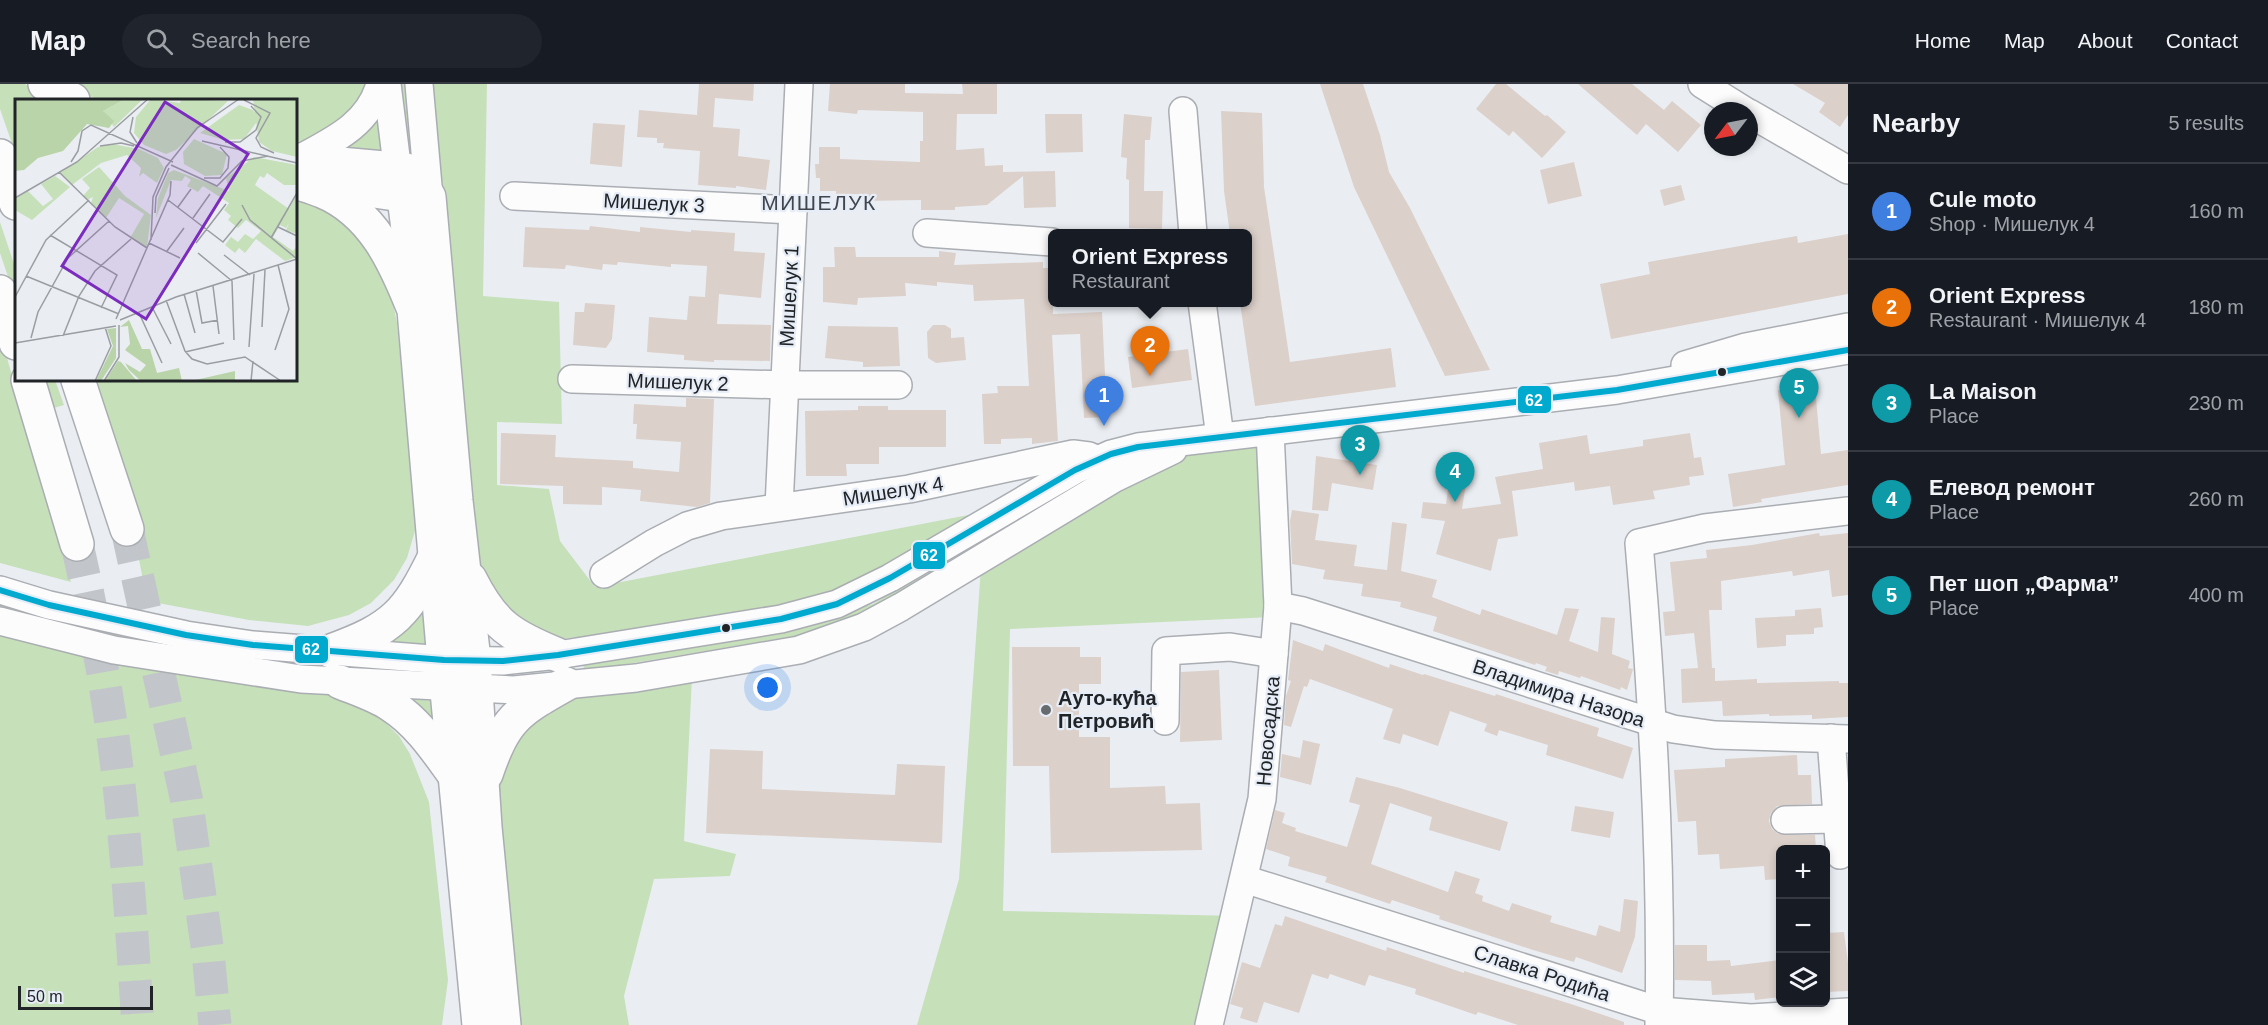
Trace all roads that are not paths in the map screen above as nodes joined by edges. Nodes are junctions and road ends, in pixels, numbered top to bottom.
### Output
1 (45, 84) edge
2 (380, 84) edge
3 (387, 84) edge
4 (419, 84) edge
5 (798, 84) edge
6 (1717, 88) edge
7 (71, 99) edge
8 (1734, 102) edge
9 (1183, 111) dead end
10 (1758, 118) edge
11 (0, 156) edge
12 (1845, 161) edge
13 (298, 171) edge
14 (409, 188) junction
15 (514, 196) dead end
16 (15, 200) edge
17 (793, 210) junction
18 (1193, 229) edge
19 (927, 233) dead end
20 (1048, 242) edge
21 (0, 292) edge
22 (1203, 307) edge
23 (414, 310) junction
24 (0, 311) edge
25 (1848, 327) edge
26 (15, 340) edge
27 (15, 341) edge
28 (1848, 350) edge
29 (572, 379) dead end
30 (28, 381) edge
31 (78, 381) edge
32 (84, 381) edge
33 (785, 385) junction
34 (898, 385) dead end
35 (1635, 387) junction
36 (91, 416) junction
37 (1270, 431) junction
38 (1220, 437) junction
39 (1191, 441) junction
40 (1098, 460) junction
41 (779, 507) junction
42 (1848, 511) edge
43 (127, 530) tunnel mouth
44 (77, 544) tunnel mouth
45 (449, 559) junction
46 (604, 574) dead end
47 (0, 590) edge
48 (1278, 606) junction
49 (0, 621) edge
50 (331, 651) junction
51 (1274, 654) junction
52 (562, 670) junction
53 (461, 674) junction
54 (340, 682) junction
55 (1165, 721) dead end
56 (1653, 724) junction
57 (1839, 739) edge
58 (470, 781) junction
59 (1837, 819) junction
60 (1785, 820) dead end
61 (1840, 855) dead end
62 (1245, 879) junction
63 (1848, 1012) edge
64 (1660, 1018) edge
65 (491, 1020) edge
66 (1209, 1025) edge

1 - 7 main road
2 - 13 street
3 - 14 street
4 - 14 street
5 - 17 street, Мишелук 1
6 - 8 street
9 - 18 street
10 - 12 street
11 - 16 main road
13 - 14 main road
13 - 23 main road
14 - 23 street
14 - 45 main road
15 - 17 street, Мишелук 3
17 - 33 street, Мишелук 1
19 - 20 street
21 - 26 main road
22 - 38 street
23 - 45 main road
24 - 27 main road
25 - 35 street
28 - 35 street
29 - 33 street, Мишелук 2
30 - 44 main road
31 - 36 main road
32 - 36 main road
33 - 34 street, Мишелук 2
33 - 41 street, Мишелук 1
35 - 37 street, Мишелук 4
36 - 43 main road
37 - 38 street, Мишелук 4
37 - 48 street, Новосадска
38 - 39 street, Мишелук 4
39 - 40 street, Мишелук 4
39 - 52 street
40 - 41 street, Мишелук 4
40 - 52 street
41 - 46 street, Мишелук 4
42 - 56 street
45 - 50 main road
45 - 52 main road
45 - 53 main road
47 - 50 street
48 - 51 street, Новосадска
48 - 56 street, Владимира Назора
49 - 54 street
50 - 53 street
51 - 55 street
51 - 62 street, Новосадска
52 - 53 street
52 - 58 main road
53 - 54 street
53 - 58 main road
54 - 58 main road
56 - 57 street, Владимира Назора
56 - 64 street
57 - 59 street
58 - 65 main road
59 - 60 street
59 - 61 street
62 - 64 street, Славка Родића
62 - 66 street, Новосадска
63 - 64 street, Славка Родића

